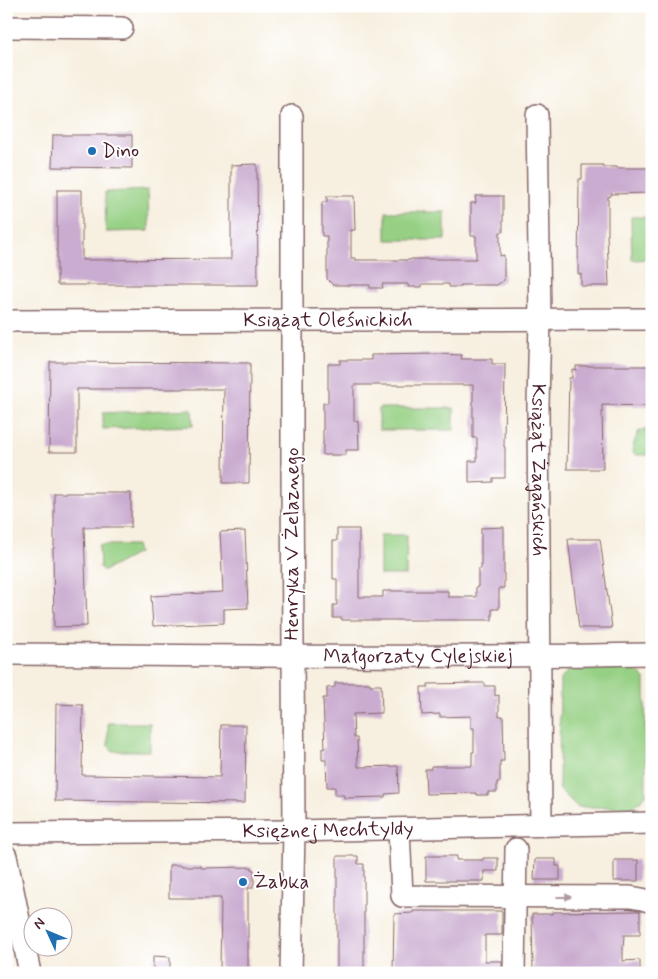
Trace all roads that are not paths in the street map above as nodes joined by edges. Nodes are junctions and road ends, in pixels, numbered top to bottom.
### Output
1 (122, 28) dead end
2 (10, 29) edge
3 (537, 115) dead end
4 (292, 116) dead end
5 (540, 319) junction
6 (652, 319) edge
7 (292, 320) junction
8 (6, 321) edge
9 (6, 654) edge
10 (652, 654) edge
11 (540, 656) junction
12 (293, 657) junction
13 (652, 823) edge
14 (541, 825) junction
15 (399, 829) junction
16 (294, 831) junction
17 (6, 834) edge
18 (516, 849) dead end
19 (6, 856) edge
20 (515, 896) junction
21 (652, 902) edge
22 (30, 973) edge
23 (291, 973) edge
24 (514, 973) edge

1 - 2 street
3 - 5 street, Książąt Żagańskich
4 - 7 street, Henryka V Żelaznego
5 - 6 street, Książąt Oleśnickich
5 - 7 street, Książąt Oleśnickich
5 - 11 street, Książąt Żagańskich
7 - 8 street, Książąt Oleśnickich
7 - 12 street, Henryka V Żelaznego
9 - 12 street, Małgorzaty Cylejskiej
10 - 11 street, Małgorzaty Cylejskiej
11 - 12 street, Małgorzaty Cylejskiej
11 - 14 street, Książąt Żagańskich
12 - 16 street, Henryka V Żelaznego
13 - 14 street, Księżnej Mechtyldy
14 - 15 street, Księżnej Mechtyldy
15 - 16 street, Księżnej Mechtyldy
15 - 20 street
16 - 17 street, Księżnej Mechtyldy
16 - 23 street, Henryka V Żelaznego
18 - 20 street
19 - 22 street
20 -> 21 street
20 - 24 street

